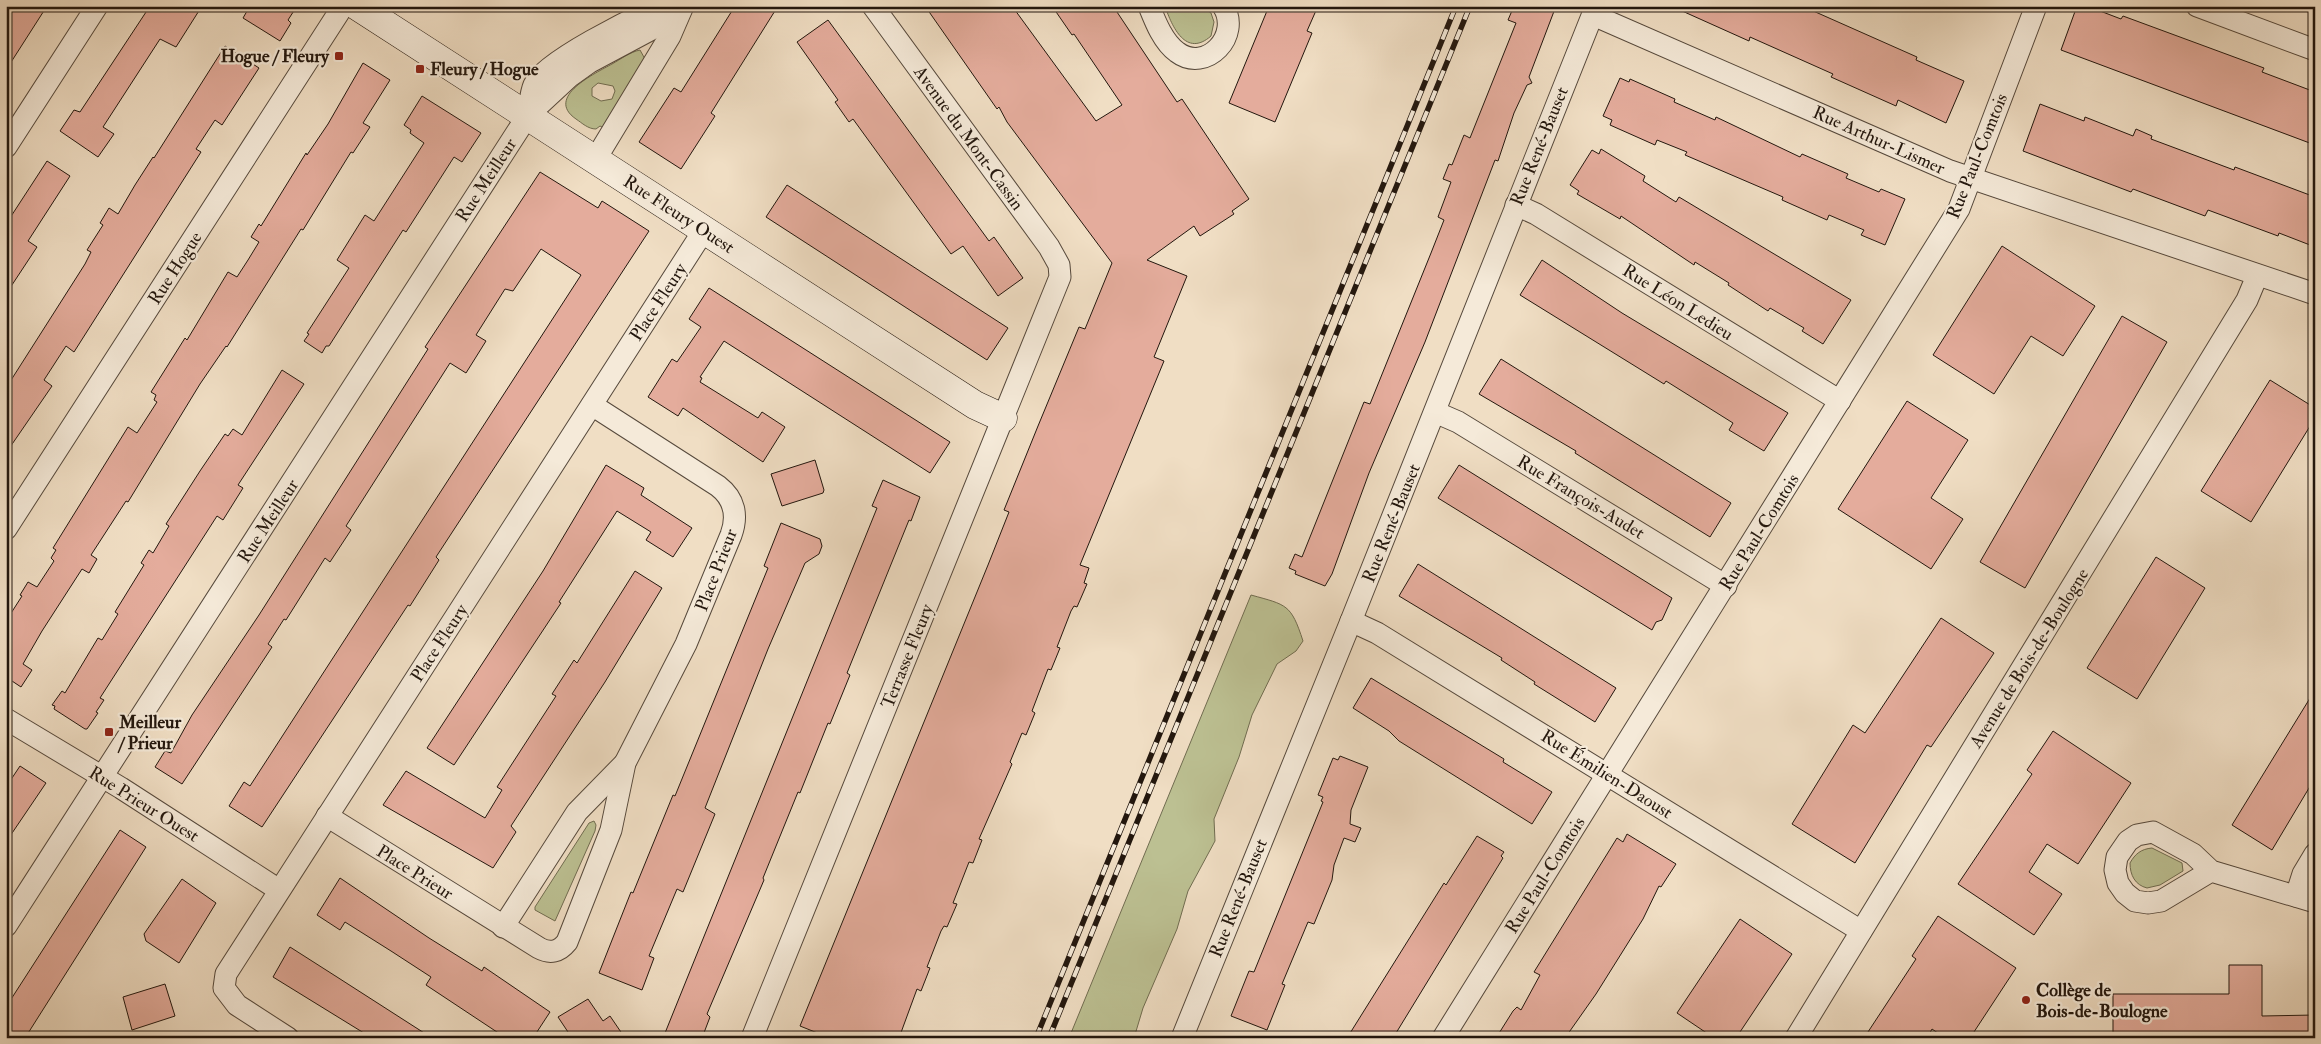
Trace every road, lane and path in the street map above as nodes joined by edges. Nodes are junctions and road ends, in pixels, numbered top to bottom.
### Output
1 (97, 6) edge
2 (343, 6) edge
3 (357, 6) edge
4 (660, 6) edge
5 (675, 6) edge
6 (683, 6) edge
7 (873, 6) edge
8 (1149, 6) edge
9 (1223, 6) edge
10 (2036, 6) edge
11 (2197, 6) edge
12 (1594, 11) edge
13 (2315, 50) edge
14 (528, 115) junction
15 (6, 147) edge
16 (595, 160) junction
17 (1971, 178) junction
18 (1516, 205) junction
19 (704, 230) junction
20 (1060, 273) joint
21 (2257, 276) junction
22 (2315, 294) edge
23 (1840, 401) junction
24 (592, 404) junction
25 (1435, 412) junction
26 (1003, 418) junction
27 (6, 529) edge
28 (1726, 586) junction
29 (1351, 621) junction
30 (6, 719) edge
31 (624, 763) junction
32 (1608, 775) junction
33 (102, 777) junction
34 (327, 816) junction
35 (2315, 854) edge
36 (2211, 871) dead end
37 (279, 890) junction
38 (2305, 899) edge
39 (6, 926) edge
40 (503, 927) junction
41 (1861, 931) junction
42 (288, 1038) edge
43 (752, 1038) edge
44 (1182, 1038) edge
45 (1443, 1038) edge
46 (1796, 1038) edge

1 - 15 street
2 - 27 street, Rue Hogue
3 - 14 street, Rue Fleury Ouest
4 - 14 street, Rue Meilleur
5 - 14 street, Rue Meilleur
6 - 16 street
7 - 20 street, Avenue du Mont-Cassin
8 - 9 street
10 - 17 street, Rue Paul-Comtois
11 - 13 street
12 - 17 street, Rue Arthur-Lismer
12 - 18 street, Rue René-Bauset
14 - 16 street, Rue Fleury Ouest
14 - 33 street, Rue Meilleur
16 - 19 street, Rue Fleury Ouest
17 - 21 street, Rue Arthur-Lismer
17 - 23 street, Rue Paul-Comtois
18 - 23 street, Rue Léon Ledieu
18 - 25 street, Rue René-Bauset
19 - 24 street, Place Fleury
19 - 26 street, Rue Fleury Ouest
20 - 26 street, Terrasse Fleury
21 - 22 street, Rue Arthur-Lismer
21 - 41 street, Avenue de Bois-de-Boulogne
23 - 28 street, Rue Paul-Comtois
24 - 31 street, Place Prieur
24 - 34 street, Place Fleury
25 - 28 street, Rue François-Audet
25 - 29 street, Rue René-Bauset
26 - 43 street, Terrasse Fleury
28 - 32 street, Rue Paul-Comtois
29 - 32 street, Rue Émilien-Daoust
29 - 44 street, Rue René-Bauset
30 - 33 street, Rue Prieur Ouest
31 - 40 street, Place Prieur
31 - 40 street, Place Prieur
32 - 41 street, Rue Émilien-Daoust
32 - 45 street, Rue Paul-Comtois
33 - 37 street, Rue Prieur Ouest
33 - 39 street, Rue Meilleur
34 - 37 street, Place Fleury
34 - 40 street, Place Prieur
35 - 38 street
36 - 38 street
37 - 42 street, Place Fleury
41 - 46 street, Avenue de Bois-de-Boulogne

